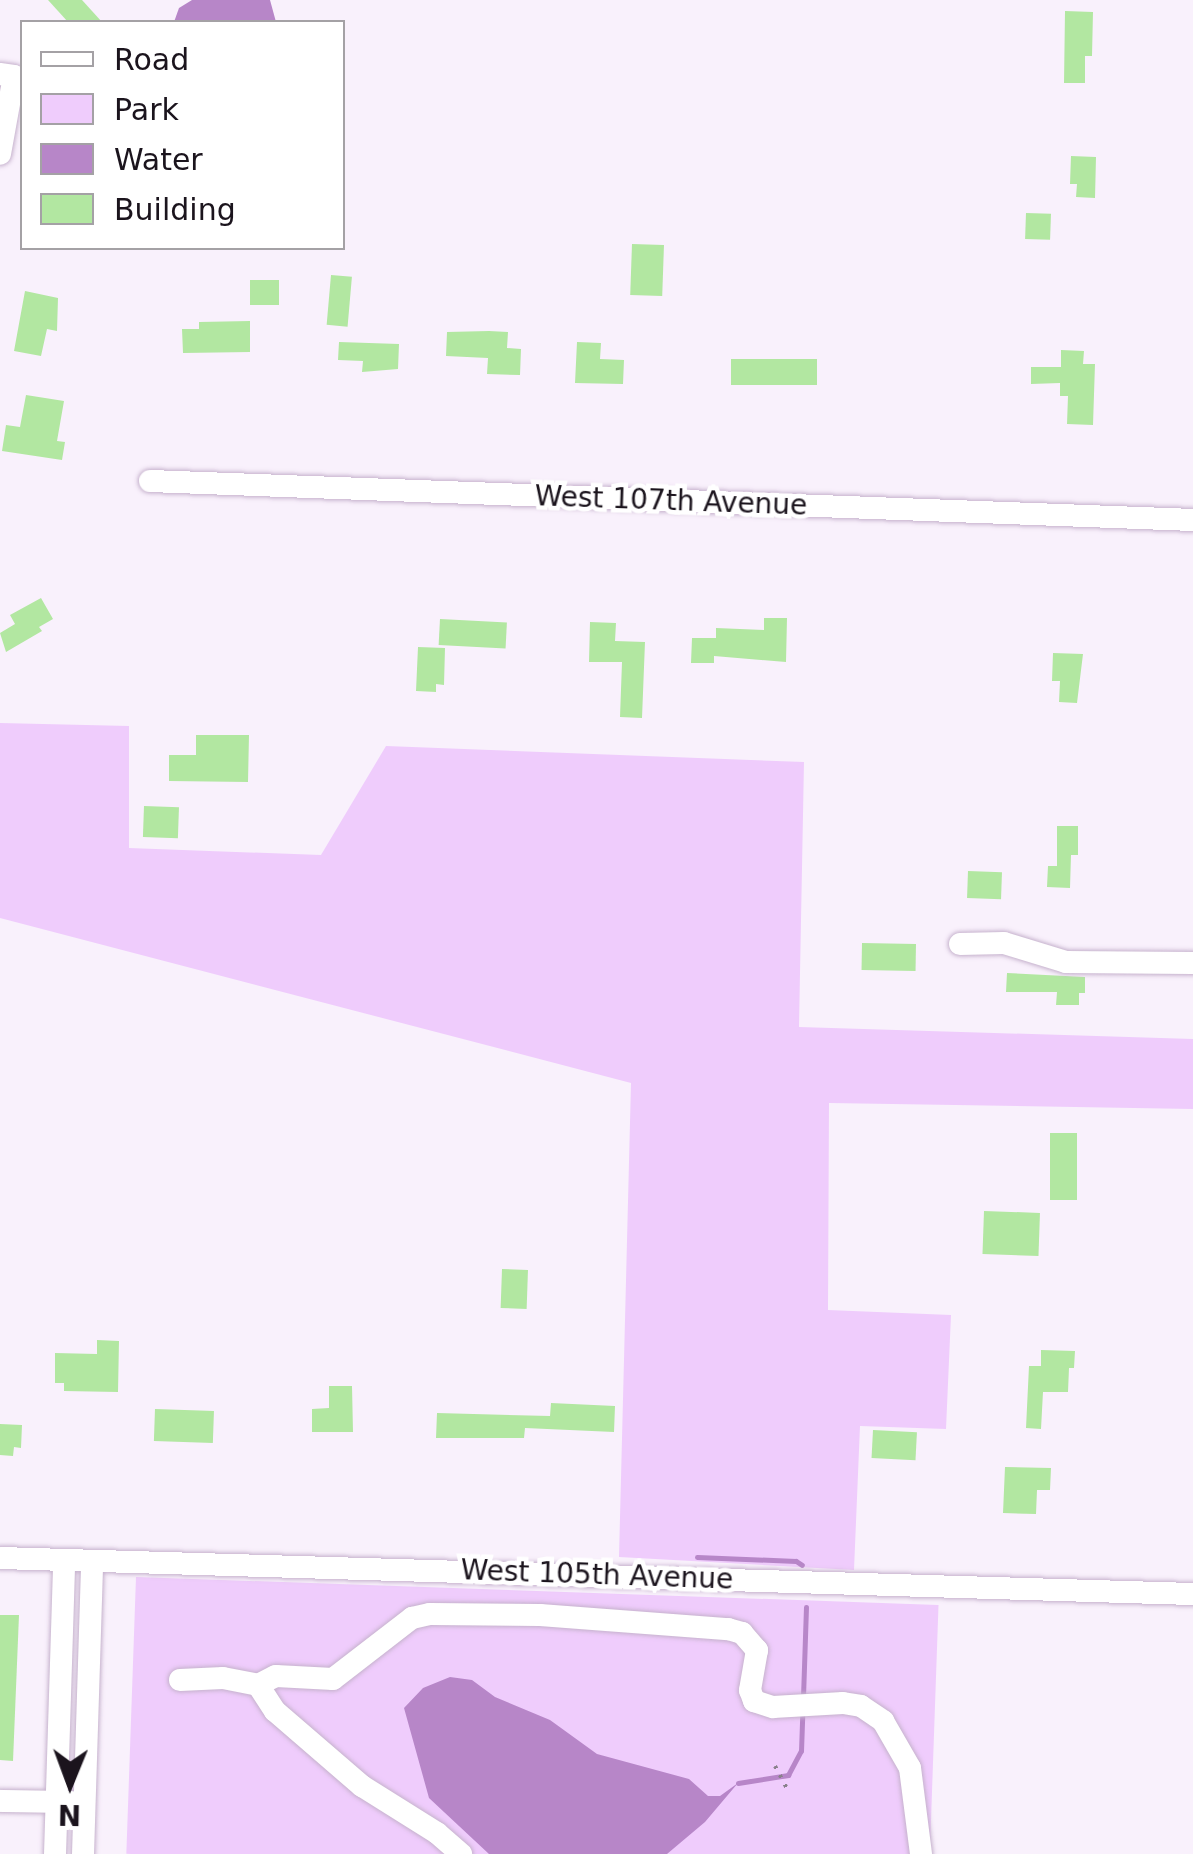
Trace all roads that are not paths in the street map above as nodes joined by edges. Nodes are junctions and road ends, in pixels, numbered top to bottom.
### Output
1 (7, 75) edge
2 (0, 154) edge
3 (150, 481) dead end
4 (1193, 520) edge
5 (960, 944) dead end
6 (1193, 963) edge
7 (0, 1558) edge
8 (64, 1560) junction
9 (92, 1561) junction
10 (1193, 1594) edge
11 (180, 1680) dead end
12 (258, 1685) junction
13 (0, 1801) edge
14 (57, 1802) junction
15 (85, 1802) junction
16 (55, 1854) edge
17 (84, 1854) edge
18 (461, 1854) edge
19 (921, 1854) edge

1 - 2 street
3 - 4 street, West 107th Avenue
5 - 6 street
7 - 8 street, West 105th Avenue
8 - 9 street, West 105th Avenue
8 - 14 street
9 - 10 street, West 105th Avenue
9 - 15 street
11 - 12 street
12 - 18 street
12 - 19 street
13 - 14 street
14 - 15 street
14 - 16 street
15 - 17 street

